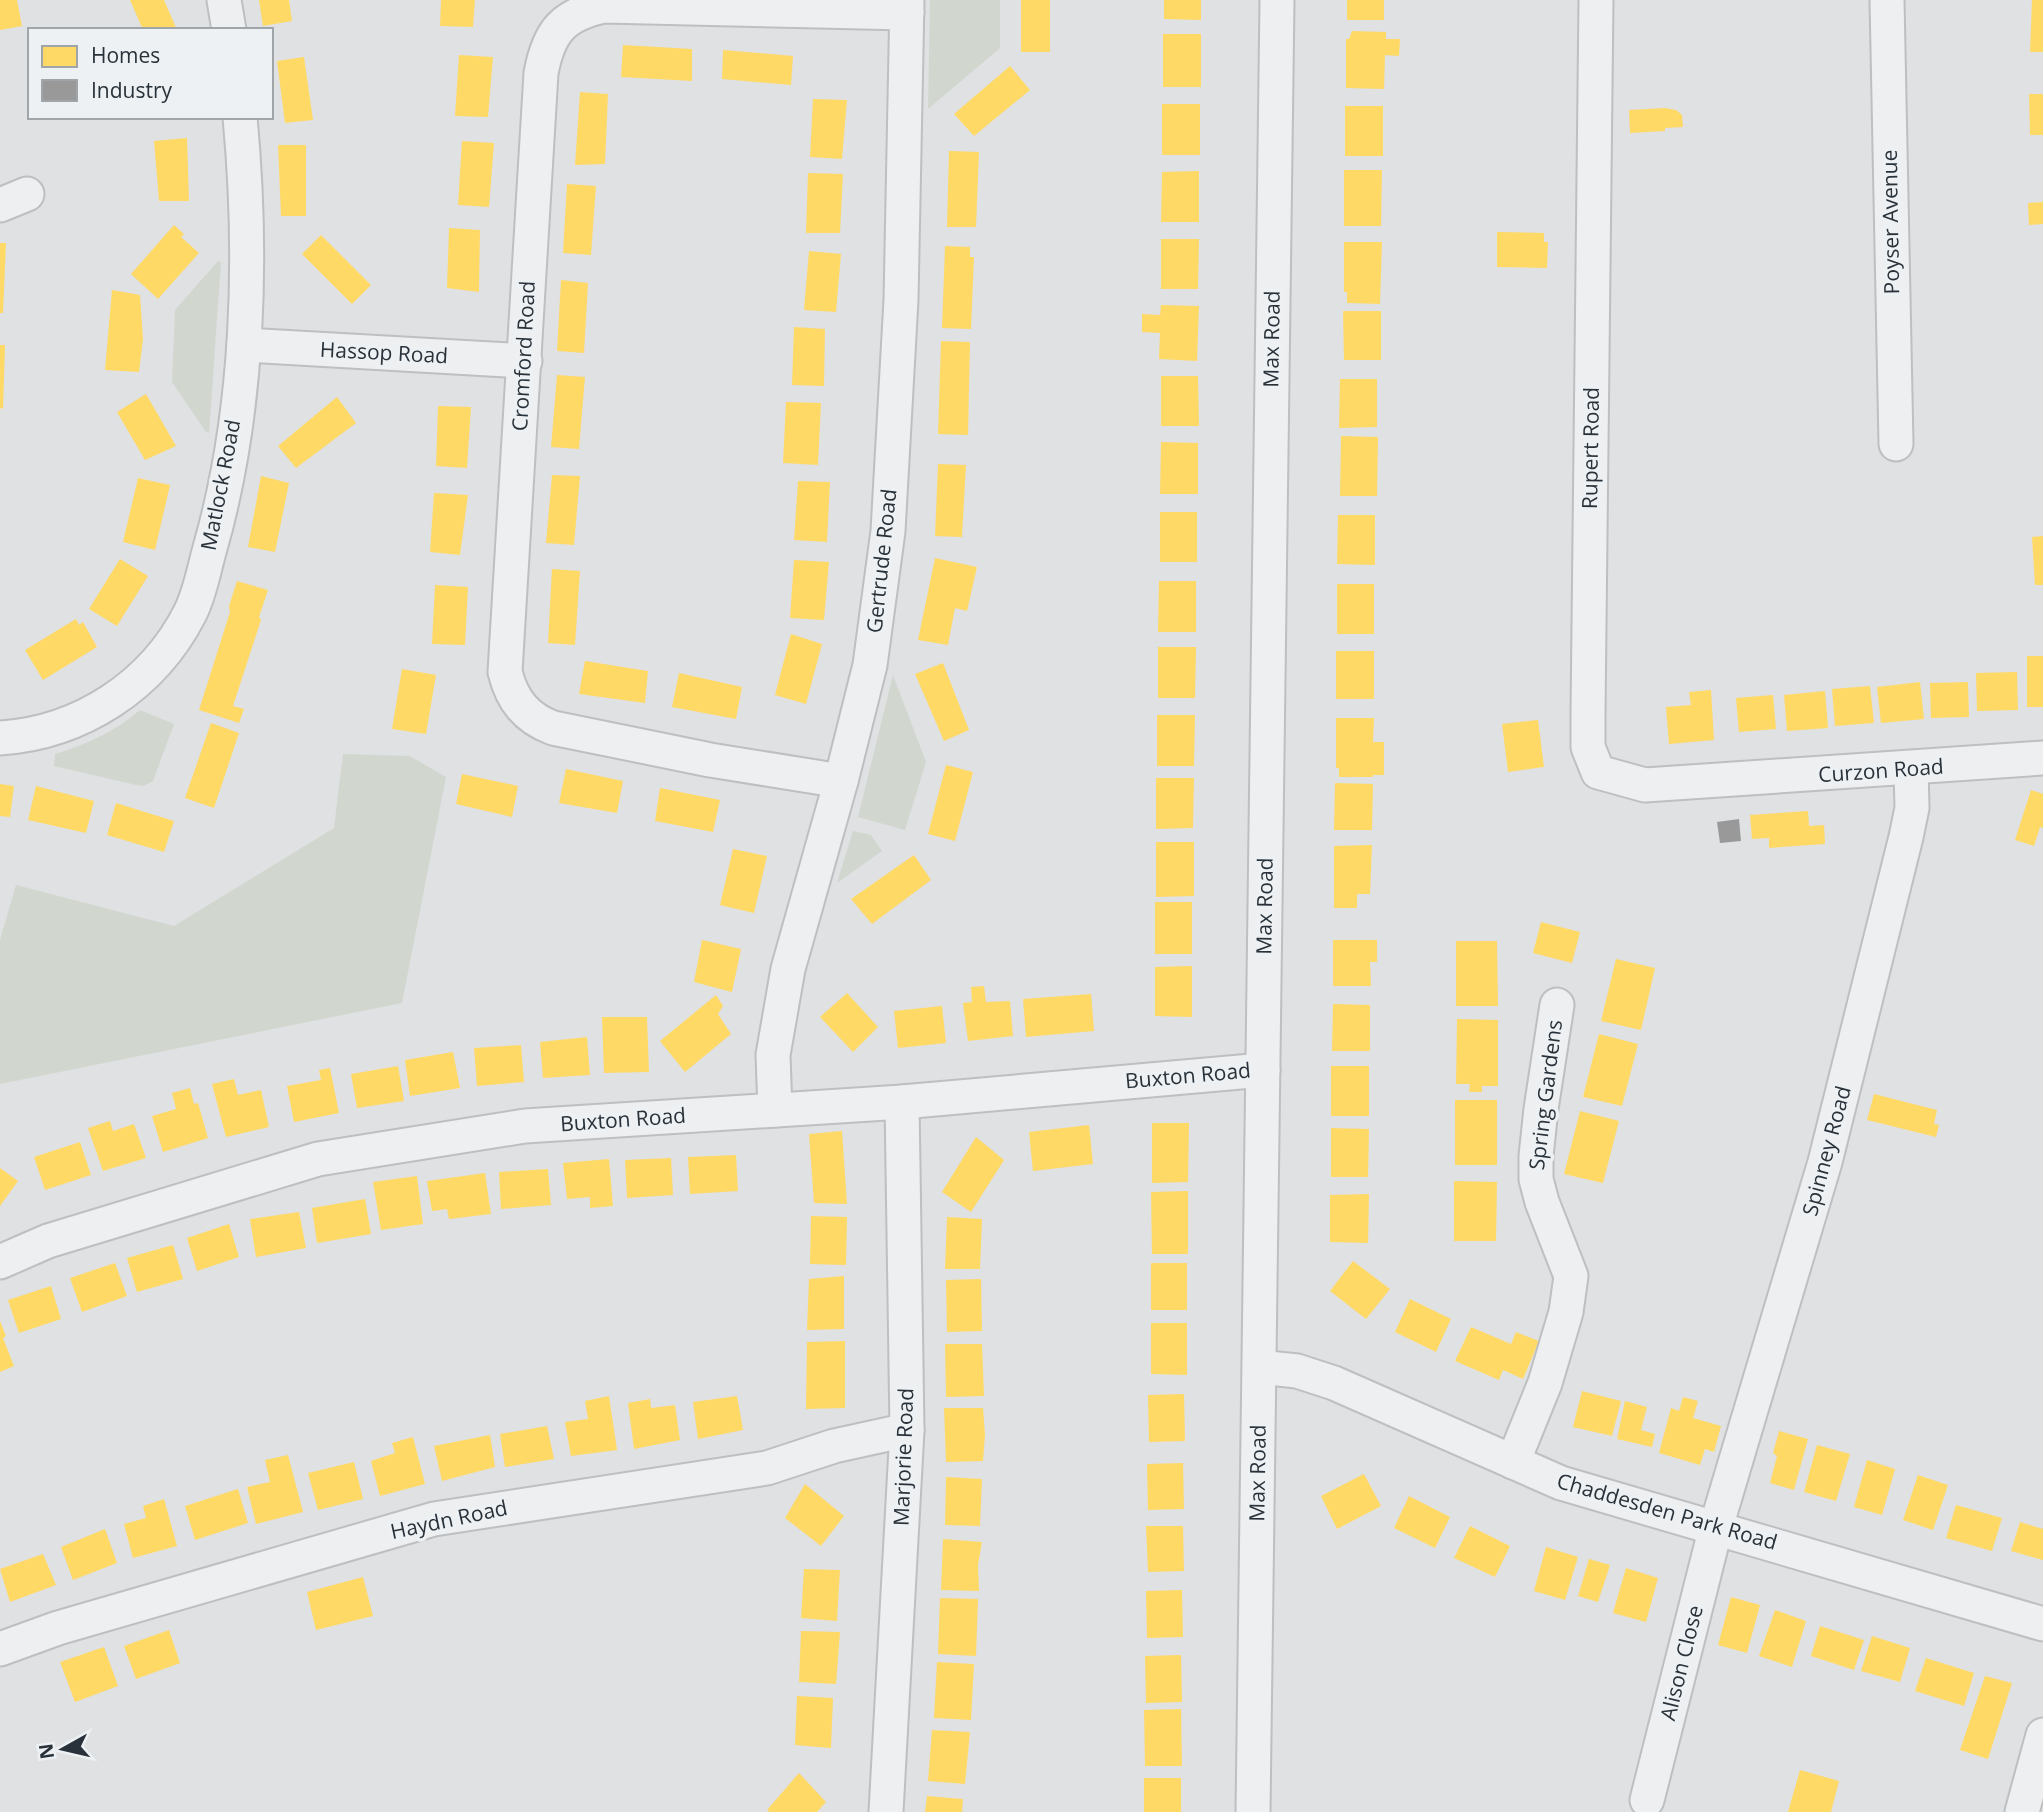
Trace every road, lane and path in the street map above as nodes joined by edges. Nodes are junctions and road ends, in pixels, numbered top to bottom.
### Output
1 (224, 0) edge
2 (1277, 0) edge
3 (1596, 0) edge
4 (1886, 0) edge
5 (907, 7) edge
6 (229, 28) edge
7 (240, 119) edge
8 (244, 345) junction
9 (524, 361) junction
10 (1896, 444) dead end
11 (0, 738) edge
12 (2043, 758) edge
13 (1911, 769) junction
14 (841, 781) junction
15 (1718, 781) joint
16 (1557, 1005) dead end
17 (1264, 1070) junction
18 (902, 1102) junction
19 (775, 1110) junction
20 (0, 1262) edge
21 (1260, 1367) junction
22 (907, 1430) junction
23 (1513, 1462) junction
24 (1716, 1527) junction
25 (2043, 1623) edge
26 (0, 1648) edge
27 (2043, 1735) edge
28 (1647, 1800) dead end
29 (886, 1812) edge
30 (1253, 1812) edge
31 (2022, 1812) edge

1 - 6 street
2 - 17 street, Max Road
3 - 15 street, Rupert Road
4 - 10 street, Poyser Avenue
5 - 9 street, Cromford Road
5 - 14 street, Gertrude Road
7 - 8 street, Matlock Road
8 - 9 street, Hassop Road
8 - 11 street, Matlock Road
9 - 14 street, Cromford Road
12 - 13 street, Curzon Road
13 - 15 street, Curzon Road
13 - 24 street, Spinney Road
14 - 19 street, Gertrude Road
16 - 23 street, Spring Gardens
17 - 18 street, Buxton Road
17 - 21 street, Max Road
18 - 19 street, Buxton Road
18 - 22 street, Marjorie Road
19 - 20 street, Buxton Road
21 - 23 street, Chaddesden Park Road
21 - 30 street, Max Road
22 - 26 street, Haydn Road
22 - 29 street, Marjorie Road
23 - 24 street, Chaddesden Park Road
24 - 25 street, Chaddesden Park Road
24 - 28 street, Alison Close
27 - 31 street

